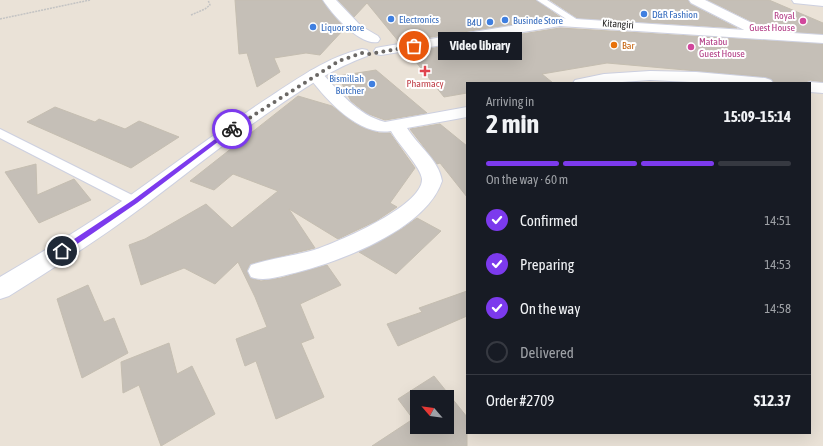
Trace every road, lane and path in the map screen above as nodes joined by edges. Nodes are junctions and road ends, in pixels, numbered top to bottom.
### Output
1 (90, 0) edge
2 (208, 0) edge
3 (329, 0) edge
4 (541, 0) edge
5 (695, 0) edge
6 (798, 0) edge
7 (823, 2) edge
8 (191, 16) dead end
9 (0, 19) edge
10 (577, 22) junction
11 (763, 34) junction
12 (823, 39) edge
13 (353, 46) junction
14 (316, 74) junction
15 (586, 82) edge
16 (752, 82) edge
17 (811, 87) edge
18 (823, 88) edge
19 (466, 112) edge
20 (396, 125) junction
21 (0, 133) edge
22 (135, 202) junction
23 (260, 271) dead end
24 (0, 289) edge

1 - 9 path
2 - 8 path
3 - 13 street
4 - 10 lane
5 - 11 street
6 - 7 street
10 - 11 street, Kitangiri
10 - 13 street, Kitangiri
11 - 12 street, Kitangiri
13 - 14 street, Kitangiri
14 - 20 street
14 - 22 street, Kitangiri
15 - 16 street
17 - 18 street
19 - 20 street
20 - 23 street
21 - 22 lane
22 - 24 street, Kitangiri

